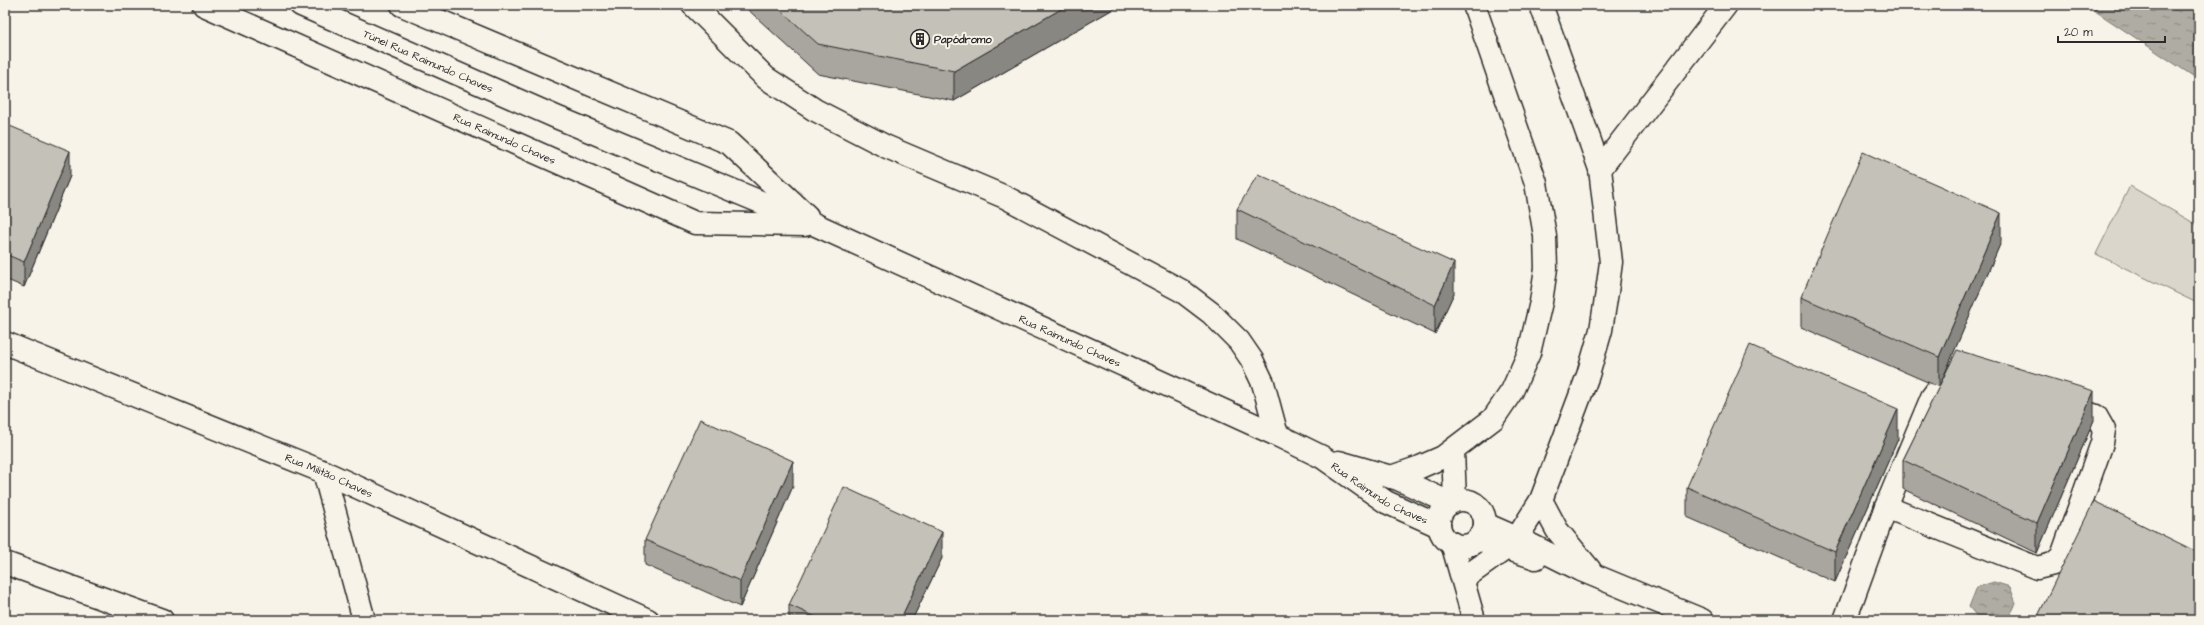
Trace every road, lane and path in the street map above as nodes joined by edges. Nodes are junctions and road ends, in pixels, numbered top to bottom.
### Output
1 (204, 5) edge
2 (301, 5) edge
3 (402, 5) edge
4 (693, 5) edge
5 (1474, 5) edge
6 (1541, 5) edge
7 (1726, 5) edge
8 (556, 117) joint
9 (1600, 169) junction
10 (816, 225) junction
11 (5, 343) edge
12 (1981, 373) edge
13 (2046, 397) edge
14 (1277, 435) junction
15 (1453, 451) junction
16 (1322, 457) junction
17 (324, 472) junction
18 (1391, 477) junction
19 (1541, 500) junction
20 (1452, 502) junction
21 (1886, 507) junction
22 (1439, 526) junction
23 (1471, 538) junction
24 (1511, 544) junction
25 (5, 562) edge
26 (1588, 573) junction
27 (1466, 585) junction
28 (162, 620) edge
29 (364, 620) edge
30 (648, 620) edge
31 (1474, 620) edge
32 (1702, 620) edge
33 (1845, 620) edge

1 - 10 main road, Rua Raimundo Chaves
2 - 8 main road, Túnel Rua Raimundo Chaves
3 - 10 main road, Rua Raimundo Chaves
4 - 14 main road
5 - 15 main road
6 - 9 main road
7 - 9 main road
8 - 10 main road, Rua Raimundo Chaves
9 - 19 main road
10 - 14 main road, Rua Raimundo Chaves
11 - 17 main road, Rua Militão Chaves
12 - 21 main road
13 - 21 main road
14 - 16 main road, Rua Raimundo Chaves
15 - 18 main road
15 - 20 main road
16 - 18 main road, Rua Raimundo Chaves
16 - 22 main road, Rua Raimundo Chaves
17 - 29 main road
17 - 30 main road, Rua Militão Chaves
18 - 20 main road, Rua Raimundo Chaves
19 - 24 main road
19 - 26 main road
20 - 22 main road
20 - 23 main road
21 - 33 main road
22 - 23 main road
23 - 24 main road
23 - 27 main road
24 - 26 main road
24 - 27 main road
25 - 28 main road
26 - 32 main road
27 - 31 main road

